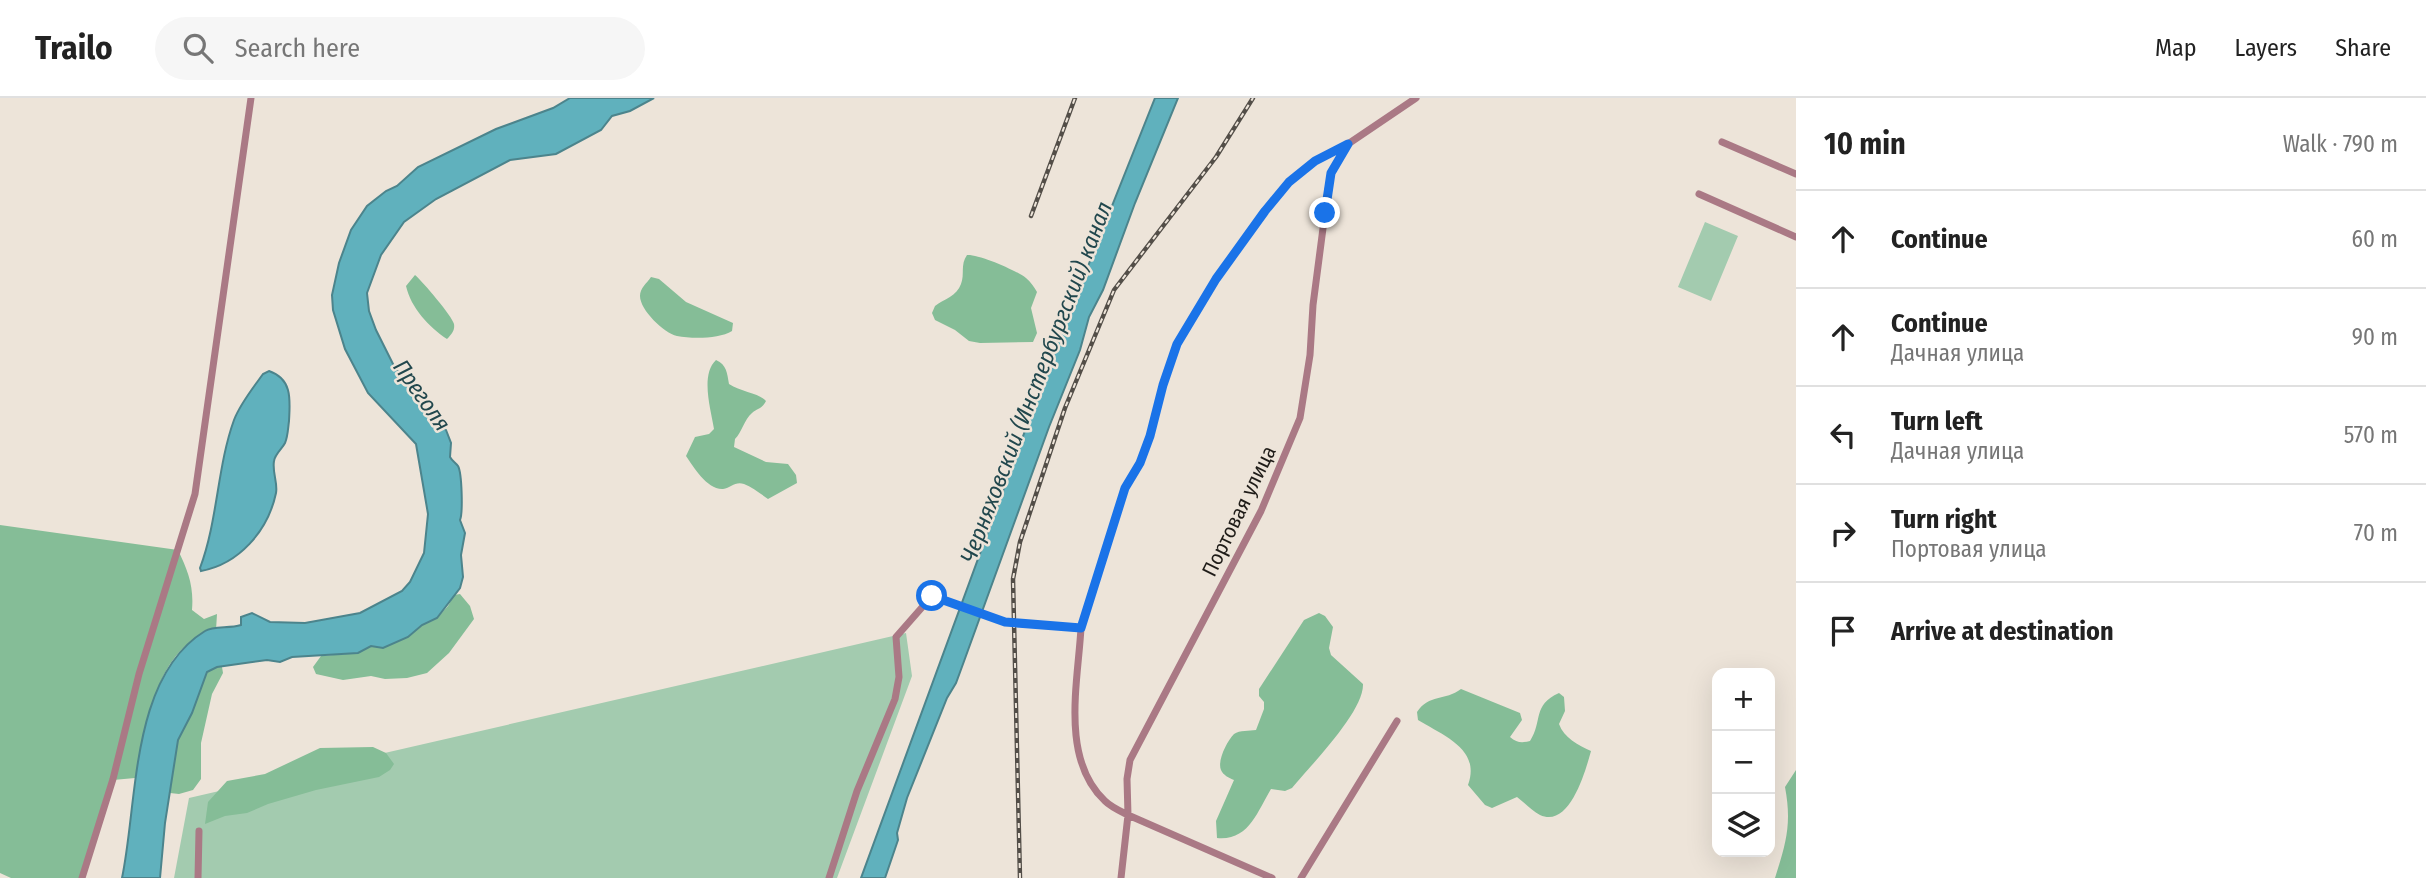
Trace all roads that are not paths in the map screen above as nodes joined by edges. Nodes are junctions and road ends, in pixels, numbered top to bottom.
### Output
1 (251, 98) edge
2 (1416, 98) edge
3 (1721, 142) dead end
4 (1348, 144) junction
5 (1796, 174) edge
6 (1699, 194) dead end
7 (1796, 237) edge
8 (1081, 628) junction
9 (1397, 721) dead end
10 (1128, 815) junction
11 (199, 831) dead end
12 (82, 878) edge
13 (198, 878) edge
14 (830, 878) edge
15 (1121, 878) edge
16 (1272, 878) edge
17 (1301, 878) edge

1 - 12 street
2 - 4 street
3 - 5 street
4 - 8 street
4 - 10 street, Портовая улица
6 - 7 street
8 - 10 street
8 - 14 street
9 - 17 street
10 - 15 street, Портовая улица
10 - 16 street
11 - 13 street

